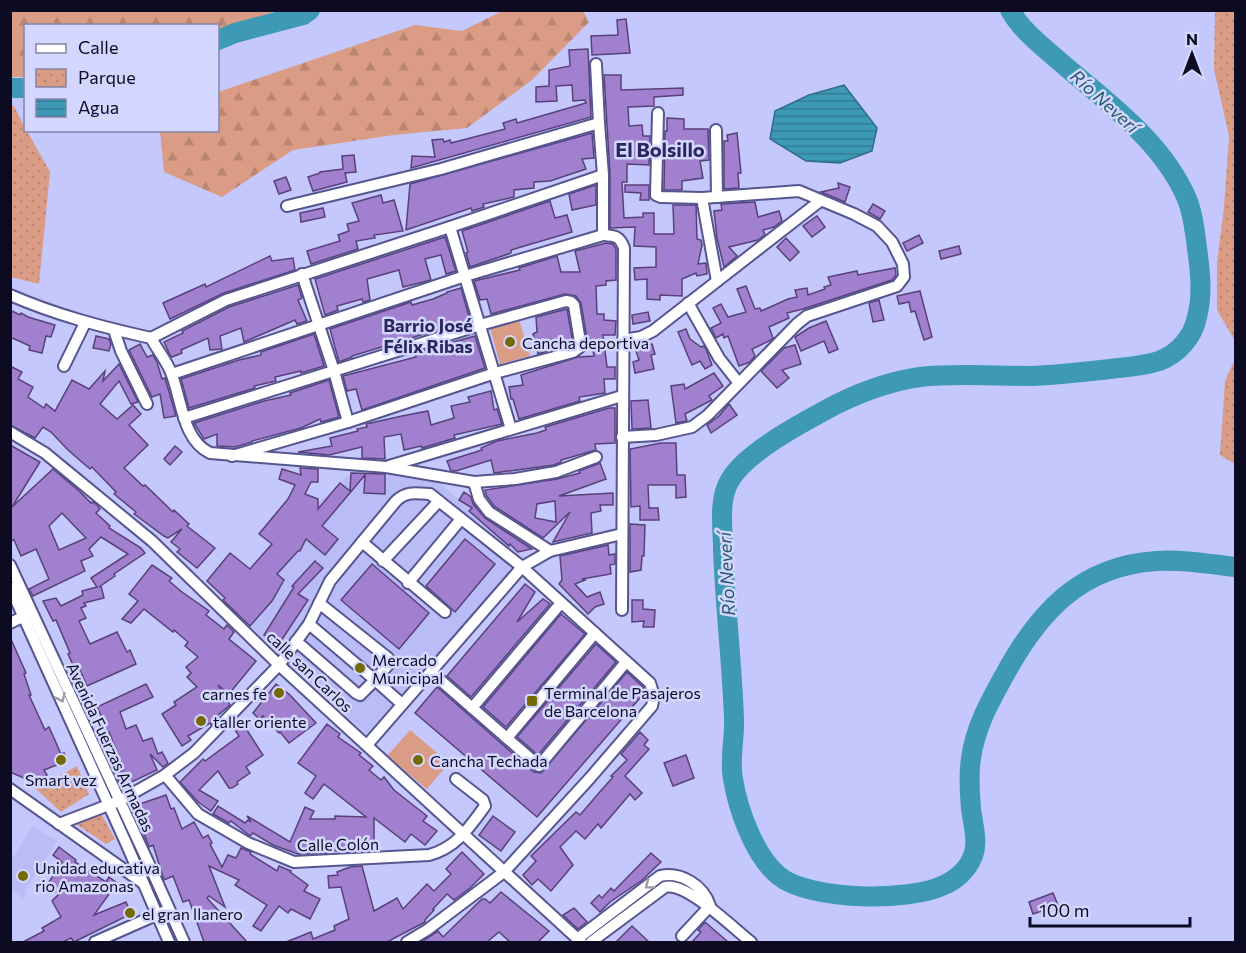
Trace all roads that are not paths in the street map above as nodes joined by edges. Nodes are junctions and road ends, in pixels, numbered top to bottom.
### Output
1 (596, 64) dead end
2 (658, 113) dead end
3 (598, 123) junction
4 (716, 130) dead end
5 (603, 175) junction
6 (717, 197) junction
7 (702, 198) junction
8 (820, 201) junction
9 (287, 206) dead end
10 (450, 228) junction
11 (603, 236) junction
12 (302, 274) junction
13 (465, 276) junction
14 (717, 281) junction
15 (10, 295) edge
16 (688, 303) junction
17 (85, 323) junction
18 (319, 324) junction
19 (480, 325) junction
20 (114, 330) junction
21 (151, 338) junction
22 (623, 340) junction
23 (64, 366) dead end
24 (334, 371) junction
25 (495, 373) junction
26 (172, 374) junction
27 (738, 382) junction
28 (622, 396) junction
29 (147, 404) dead end
30 (184, 418) junction
31 (348, 422) junction
32 (511, 429) junction
33 (10, 432) edge
34 (622, 437) junction
35 (232, 456) junction
36 (596, 457) dead end
37 (386, 467) junction
38 (474, 482) junction
39 (439, 501) junction
40 (461, 519) junction
41 (621, 534) junction
42 (362, 542) junction
43 (550, 551) junction
44 (383, 561) junction
45 (10, 565) edge
46 (522, 567) junction
47 (408, 583) junction
48 (10, 587) edge
49 (319, 603) junction
50 (561, 603) junction
51 (622, 610) dead end
52 (444, 612) dead end
53 (28, 614) junction
54 (10, 623) edge
55 (309, 624) junction
56 (595, 633) junction
57 (296, 641) junction
58 (626, 662) junction
59 (279, 665) junction
60 (431, 672) junction
61 (375, 680) junction
62 (402, 704) junction
63 (472, 708) junction
64 (507, 738) junction
65 (367, 745) junction
66 (165, 775) junction
67 (456, 779) dead end
68 (10, 789) edge
69 (114, 802) junction
70 (58, 824) junction
71 (464, 836) junction
72 (504, 872) junction
73 (143, 883) junction
74 (160, 889) junction
75 (710, 906) junction
76 (169, 910) junction
77 (156, 914) junction
78 (682, 936) dead end
79 (579, 941) edge
80 (95, 942) edge
81 (169, 942) edge
82 (184, 942) edge
83 (406, 942) edge
84 (591, 942) edge
85 (751, 942) edge

1 - 3 street
2 - 7 street
3 - 5 street
3 - 9 street
4 - 6 street
5 - 10 street
5 - 11 street
6 - 7 street
6 - 8 street
7 - 14 street
8 - 14 street
8 - 27 street
10 - 12 street
10 - 13 street
11 - 13 street
11 - 22 street
12 - 18 street
12 - 21 street
13 - 18 street
13 - 19 street
14 - 16 street
15 - 17 street
16 - 22 street
16 - 27 street
17 - 20 street
17 - 23 street
18 - 24 street
18 - 26 street
19 - 24 street
19 - 25 street
19 - 25 street
20 - 21 street
20 - 29 street
21 - 26 street
22 - 28 street
24 - 30 street
24 - 31 street
25 - 31 street
25 - 32 street
26 - 30 street
27 - 34 street
28 - 32 street
28 - 34 street
30 - 35 street
31 - 35 street
32 - 37 street
33 - 59 street, calle san Carlos
34 - 41 street
35 - 37 street
36 - 38 street
37 - 38 street
38 - 43 street
39 - 40 street
39 - 42 street
39 - 44 street
40 - 46 street
40 - 47 street
41 - 43 street
41 - 51 street
42 - 44 street
42 - 49 street
43 - 46 street
44 - 47 street
45 - 53 street, Avenida Fuerzas Armadas
46 - 50 street
46 - 60 street
47 - 52 street
48 - 53 street, Avenida Fuerzas Armadas
49 - 55 street
49 - 61 street
50 - 56 street
50 - 63 street
53 - 54 street
53 - 69 street, Avenida Fuerzas Armadas
55 - 57 street
55 - 61 street
56 - 58 street
56 - 64 street
57 - 59 street
57 - 61 street
58 - 64 street
58 - 72 street
59 - 65 street, calle san Carlos
59 - 66 street
60 - 62 street
60 - 63 street
61 - 62 street
62 - 65 street
63 - 64 street
65 - 71 street, calle san Carlos
66 - 69 street
66 - 71 street, Calle Colón
67 - 71 street
68 - 70 street
69 - 70 street
69 - 73 street, Avenida Fuerzas Armadas
69 - 74 street, Avenida Fuerzas Armadas
70 - 73 street
71 - 72 street, calle san Carlos
72 - 79 street, calle san Carlos
72 - 83 street
73 - 74 street
73 - 77 street, Avenida Fuerzas Armadas
74 - 76 street, Avenida Fuerzas Armadas
75 - 78 street
75 -> 79 street
75 - 84 street
75 - 85 street
76 - 77 street
76 - 82 street, Avenida Fuerzas Armadas
77 - 80 street
77 - 81 street, Avenida Fuerzas Armadas

